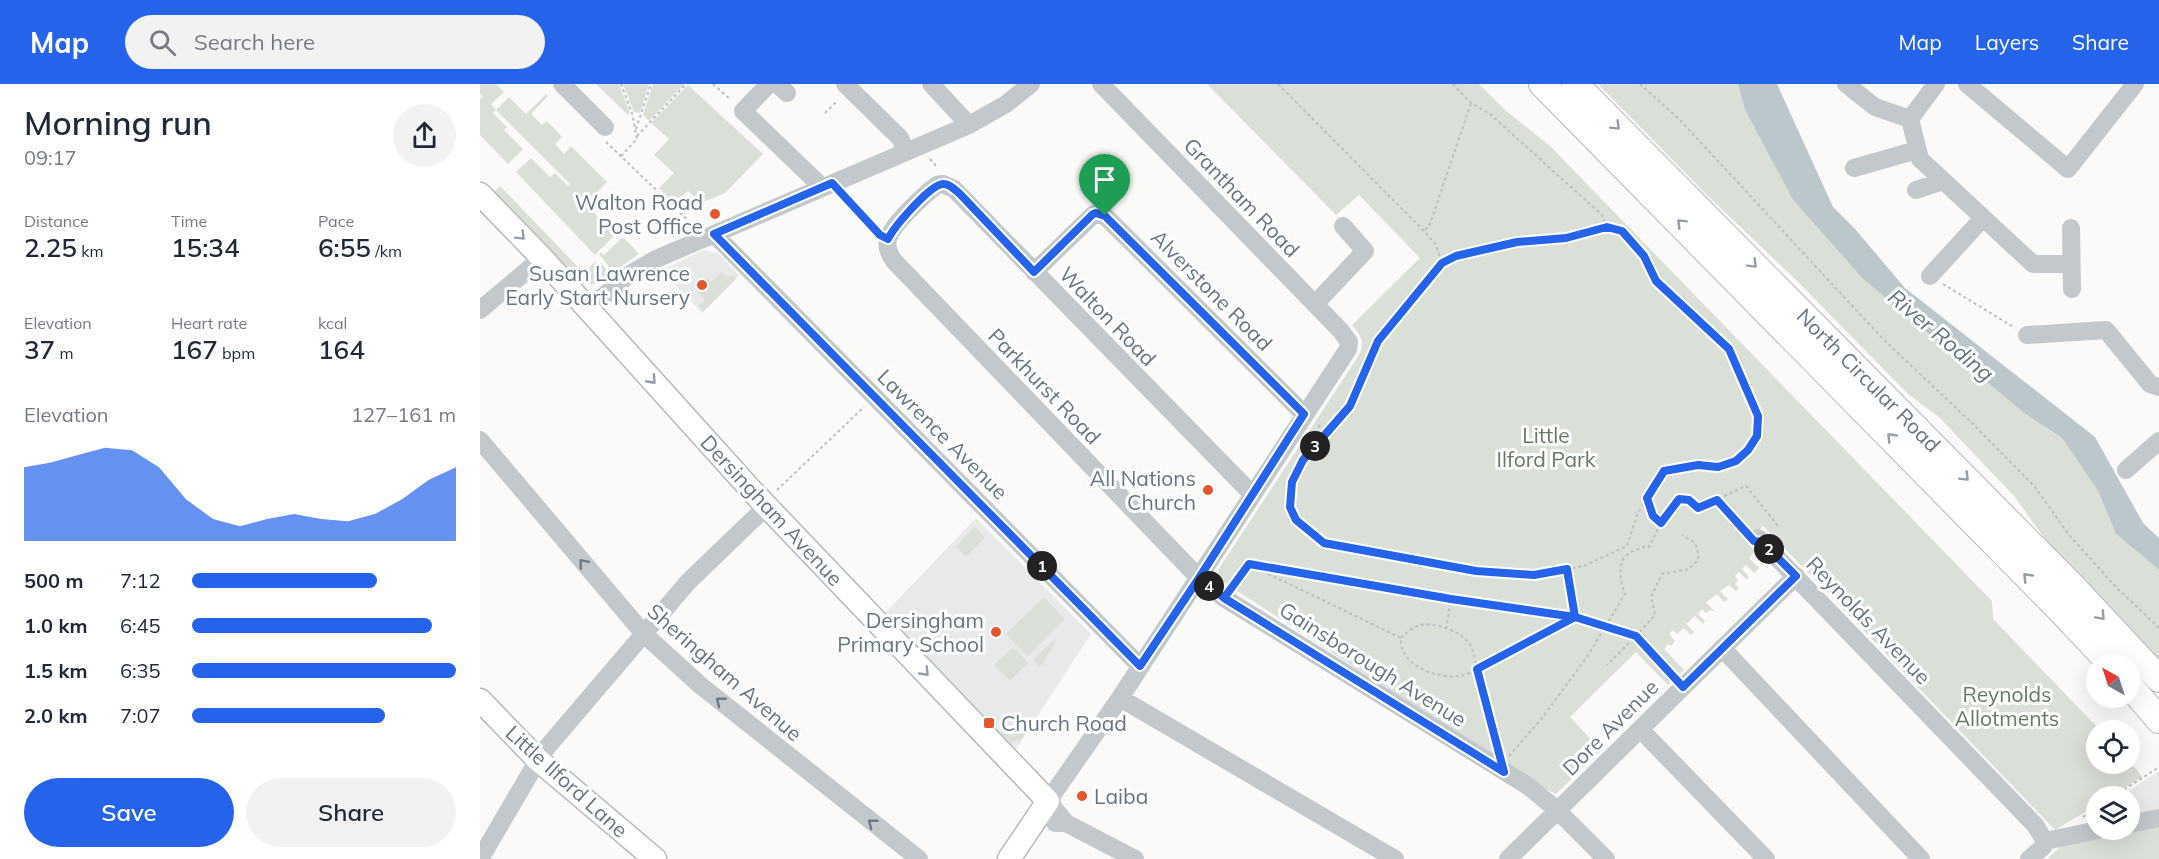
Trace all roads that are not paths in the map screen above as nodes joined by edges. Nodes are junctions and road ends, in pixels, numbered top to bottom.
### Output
1 (562, 84) edge
2 (769, 84) edge
3 (931, 84) edge
4 (1031, 84) edge
5 (1101, 84) edge
6 (1542, 84) edge
7 (1575, 84) edge
8 (1846, 84) edge
9 (1936, 84) edge
10 (1966, 84) edge
11 (2135, 84) edge
12 (847, 86) edge
13 (1910, 119) junction
14 (969, 125) junction
15 (604, 132) road end
16 (1917, 150) junction
17 (915, 152) junction
18 (1854, 168) dead end
19 (1943, 181) junction
20 (943, 184) joint
21 (827, 185) junction
22 (1916, 190) dead end
23 (480, 194) edge
24 (1983, 218) junction
25 (1343, 225) dead end
26 (2071, 228) dead end
27 (710, 236) junction
28 (542, 258) junction
29 (2071, 264) junction
30 (1034, 272) junction
31 (1930, 276) road end
32 (2072, 289) dead end
33 (1315, 304) junction
34 (588, 309) junction
35 (480, 310) edge
36 (2027, 335) road end
37 (2159, 387) edge
38 (1304, 414) junction
39 (480, 440) edge
40 (2159, 441) edge
41 (2126, 470) dead end
42 (1252, 495) junction
43 (766, 505) junction
44 (1760, 540) road end
45 (1796, 576) junction
46 (1199, 578) junction
47 (644, 634) junction
48 (1722, 648) junction
49 (2101, 654) edge
50 (1140, 666) junction
51 (2159, 680) edge
52 (1120, 698) junction
53 (2140, 698) edge
54 (480, 700) edge
55 (2158, 720) edge
56 (1640, 729) junction
57 (538, 760) junction
58 (1042, 809) junction
59 (1557, 810) junction
60 (2159, 818) edge
61 (2140, 822) edge
62 (487, 829) edge
63 (2086, 832) edge
64 (2045, 841) junction
65 (480, 859) edge
66 (655, 859) edge
67 (918, 859) edge
68 (1009, 859) edge
69 (1135, 859) edge
70 (1395, 859) edge
71 (1508, 859) edge
72 (1606, 859) edge
73 (1766, 859) edge
74 (1921, 859) edge
75 (2029, 859) edge

1 - 15 street
2 - 21 street
3 - 14 street
4 - 14 street
5 - 33 street, Grantham Road
49 -> 6 highway, North Circular Road
7 -> 51 highway, North Circular Road
8 - 13 street
9 - 13 street
10 - 11 street
12 - 17 street
13 - 16 street
14 - 17 street
16 - 18 street
16 - 19 street
17 - 21 street
19 - 22 street
19 - 24 street
20 - 30 street, Walton Road
20 - 46 street, Parkhurst Road
21 - 27 street
23 -> 28 main road, Dersingham Avenue
24 - 29 street
24 - 31 street
25 - 33 street
26 - 29 street
27 - 34 street
27 - 50 street, Lawrence Avenue
28 - 34 main road, Dersingham Avenue
28 - 35 street
29 - 32 street
30 - 38 street, Alverstone Road
30 - 42 street, Walton Road
33 - 38 street, Grantham Road
34 -> 43 main road, Dersingham Avenue
36 - 37 street
38 - 42 street
47 -> 39 street, Sheringham Avenue
40 - 41 street
42 - 46 street
43 - 47 street
43 -> 58 main road, Dersingham Avenue
44 - 45 street, Reynolds Avenue
45 - 48 street, Dore Avenue
45 - 64 street, Reynolds Avenue
46 - 50 street
46 - 59 street, Gainsborough Avenue
47 - 57 street
67 -> 47 street, Sheringham Avenue
48 - 56 street, Dore Avenue
48 - 74 street
50 - 52 street
52 - 58 street
52 - 70 street
53 - 55 highway
54 - 57 main road, Little Ilford Lane
56 - 59 street, Dore Avenue
56 - 73 street
57 - 62 street
57 - 66 main road, Little Ilford Lane
58 - 68 main road
58 - 69 street
59 - 71 street, Dore Avenue
59 - 72 street, Gainsborough Avenue
60 - 61 street
62 - 65 street
63 - 64 street
64 - 75 street

